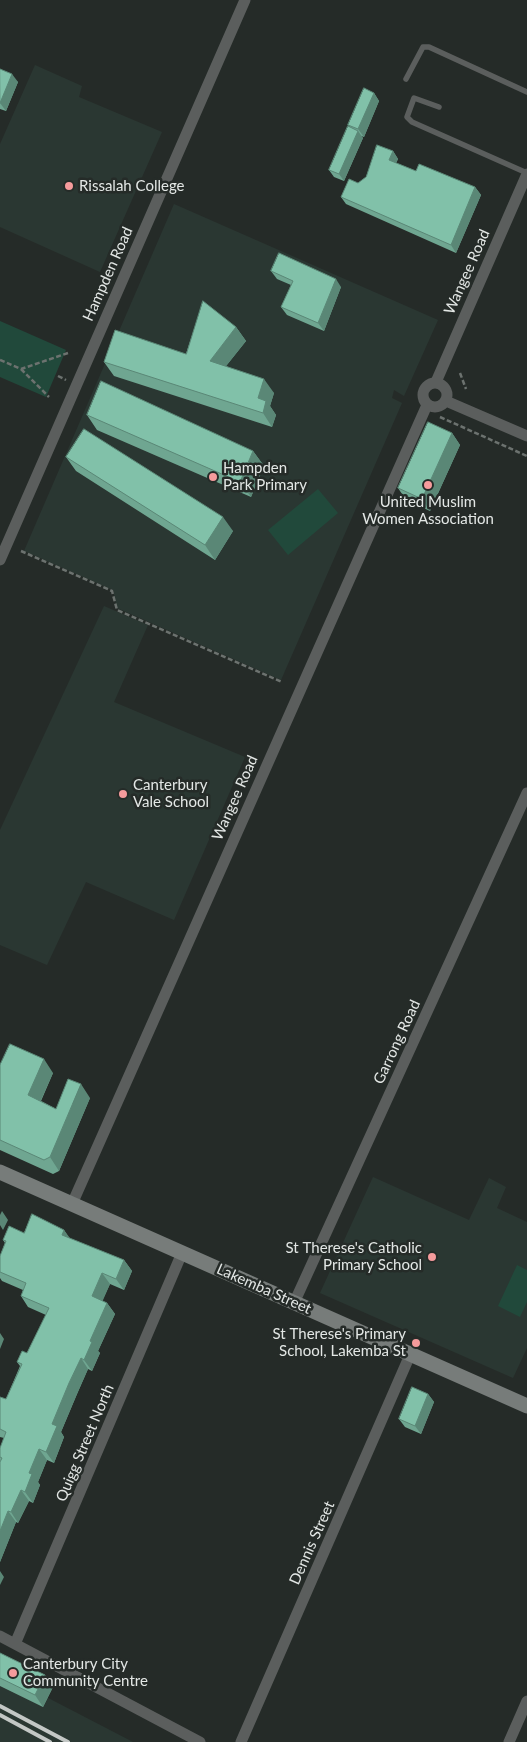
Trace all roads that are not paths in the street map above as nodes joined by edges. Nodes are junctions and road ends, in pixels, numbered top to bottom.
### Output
1 (245, 0) edge
2 (406, 79) dead end
3 (527, 92) edge
4 (439, 107) dead end
5 (527, 174) edge
6 (436, 382) junction
7 (446, 401) junction
8 (427, 405) junction
9 (527, 436) edge
10 (0, 560) edge
11 (527, 794) edge
12 (0, 1172) edge
13 (72, 1204) junction
14 (182, 1253) junction
15 (294, 1303) junction
16 (410, 1355) junction
17 (527, 1405) edge
18 (0, 1636) edge
19 (15, 1644) junction
20 (527, 1701) edge
21 (200, 1742) edge
22 (241, 1742) edge
23 (509, 1742) edge

1 - 10 street, Hampden Road
2 - 3 lane
4 - 5 lane
5 - 6 street, Wangee Road
6 - 7 street
6 - 8 street
7 - 8 street
7 - 9 street
8 - 13 street, Wangee Road
11 - 15 street, Garrong Road
12 - 13 main road, Lakemba Street
13 - 14 main road, Lakemba Street
14 - 15 main road, Lakemba Street
14 - 19 street, Quigg Street North
15 - 16 main road, Lakemba Street
16 - 17 main road, Lakemba Street
16 - 22 street, Dennis Street
18 - 19 street
19 - 21 street
20 - 23 street

